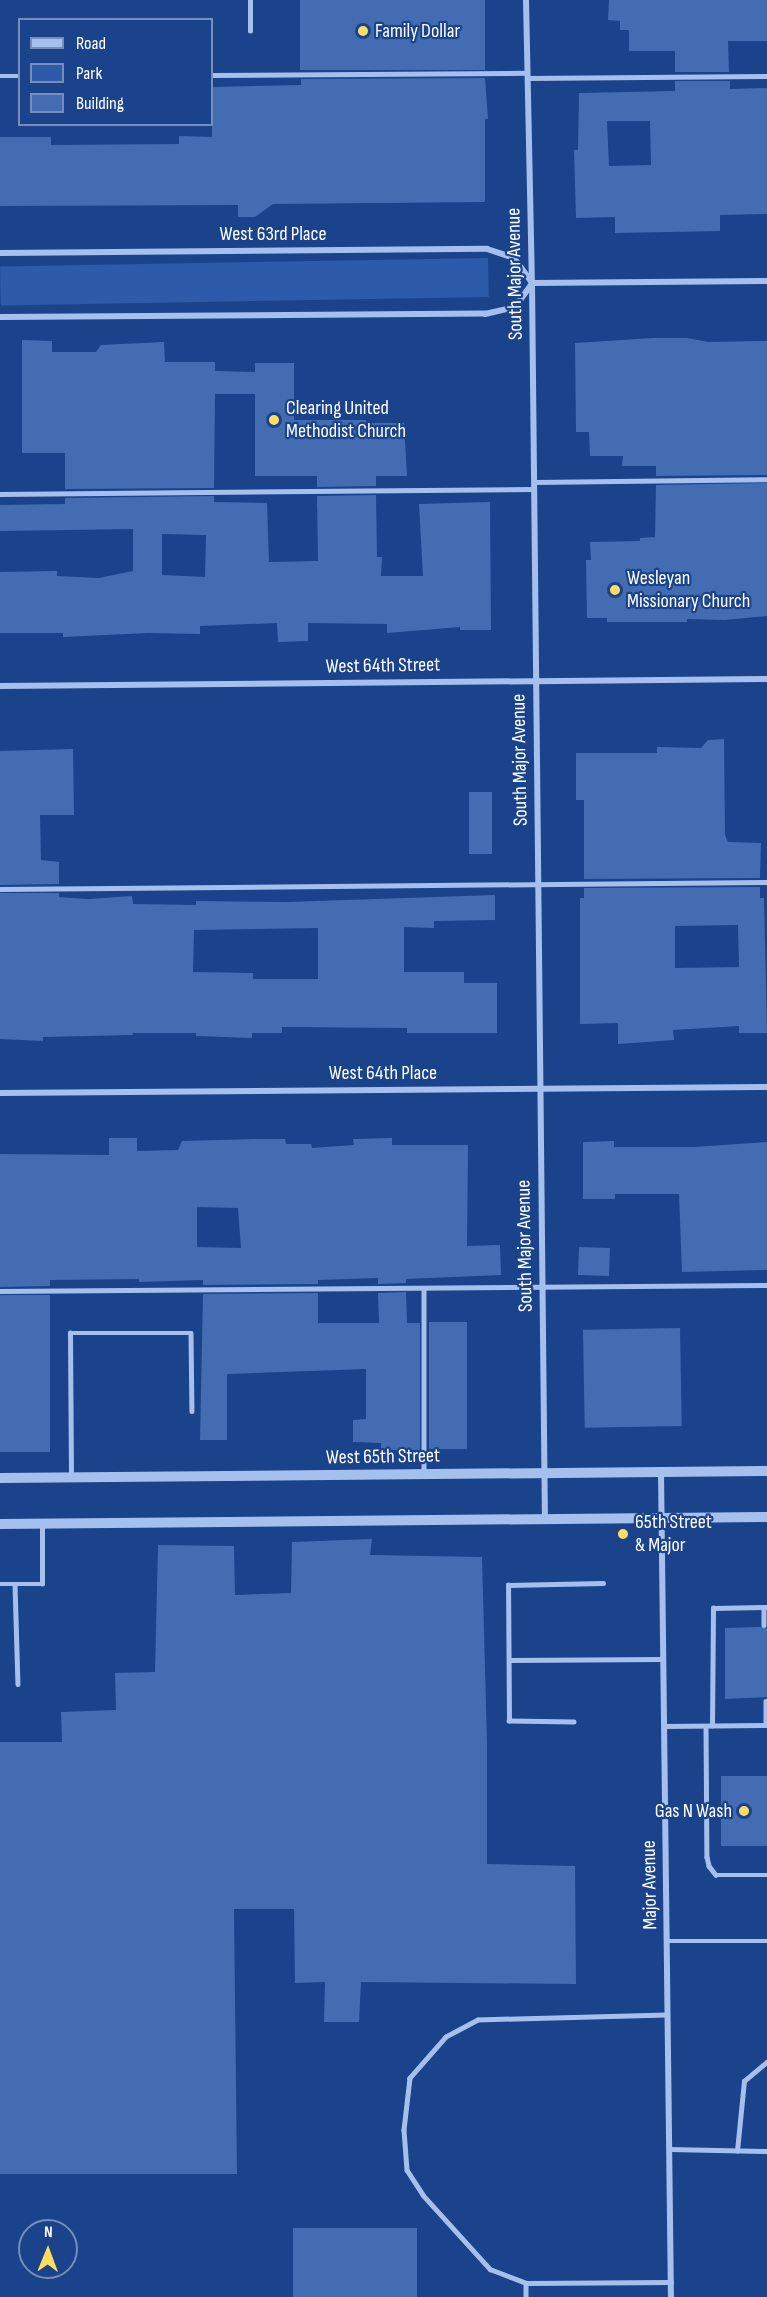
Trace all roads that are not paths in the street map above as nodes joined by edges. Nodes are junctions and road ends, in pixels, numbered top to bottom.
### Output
1 (250, 0) edge
2 (526, 0) edge
3 (250, 31) dead end
4 (213, 75) edge
5 (0, 76) edge
6 (18, 76) edge
7 (527, 76) junction
8 (767, 76) edge
9 (0, 253) edge
10 (767, 281) edge
11 (532, 283) junction
12 (0, 317) edge
13 (767, 479) edge
14 (534, 486) junction
15 (0, 494) edge
16 (767, 679) edge
17 (535, 681) junction
18 (0, 686) edge
19 (767, 882) edge
20 (538, 884) junction
21 (0, 889) edge
22 (767, 1087) edge
23 (540, 1088) junction
24 (0, 1093) edge
25 (767, 1285) edge
26 (542, 1287) junction
27 (424, 1289) junction
28 (0, 1291) edge
29 (192, 1411) dead end
30 (767, 1471) edge
31 (661, 1472) junction
32 (545, 1473) junction
33 (424, 1474) junction
34 (0, 1478) edge
35 (71, 1478) junction
36 (767, 1517) edge
37 (662, 1518) junction
38 (545, 1519) junction
39 (0, 1524) edge
40 (42, 1524) junction
41 (603, 1583) dead end
42 (0, 1584) edge
43 (15, 1584) junction
44 (766, 1607) edge
45 (764, 1625) dead end
46 (663, 1659) junction
47 (509, 1660) junction
48 (18, 1684) dead end
49 (766, 1701) edge
50 (574, 1722) dead end
51 (767, 1725) edge
52 (664, 1726) junction
53 (706, 1726) junction
54 (712, 1726) junction
55 (767, 1875) edge
56 (667, 1941) junction
57 (767, 1941) edge
58 (668, 2015) junction
59 (767, 2062) edge
60 (669, 2149) junction
61 (737, 2151) junction
62 (767, 2151) edge
63 (671, 2282) junction
64 (526, 2283) junction
65 (526, 2297) edge
66 (671, 2297) edge

1 - 3 lane
2 - 7 street, South Major Avenue
4 - 7 lane
5 - 6 lane
7 - 8 lane
7 - 11 street, South Major Avenue
9 - 11 street, West 63rd Place
10 - 11 street
11 - 12 street
11 - 14 street, South Major Avenue
13 - 14 lane
14 - 15 lane
14 - 17 street, South Major Avenue
16 - 17 street, West 64th Street
17 - 18 street, West 64th Street
17 - 20 street, South Major Avenue
19 - 20 lane
20 - 21 lane
20 - 23 street, South Major Avenue
22 - 23 street, West 64th Place
23 - 24 street, West 64th Place
23 - 26 street, South Major Avenue
25 - 26 lane
26 - 27 lane
26 - 32 street, South Major Avenue
27 - 28 lane
27 - 33 lane
29 - 35 lane
30 - 31 street, West 65th Street
31 - 32 street, West 65th Street
31 - 37 street, Major Avenue
32 - 33 street, West 65th Street
32 - 38 street, South Major Avenue
33 - 35 street, West 65th Street
34 - 35 street, West 65th Street
36 - 37 street
37 - 38 street
37 - 46 street, Major Avenue
38 - 40 street
39 - 40 street
40 - 43 lane
41 - 47 lane
42 - 43 lane
43 - 48 lane
44 - 45 lane
44 - 54 lane
46 - 47 lane
46 - 52 street, Major Avenue
47 - 50 lane
49 - 51 lane
51 - 54 lane
52 - 53 lane
52 - 56 street, Major Avenue
53 - 54 lane
53 - 55 lane
56 - 57 lane
56 - 58 street, Major Avenue
58 - 60 street, Major Avenue
58 - 64 lane
59 - 61 lane
60 - 61 lane
60 - 63 street, Major Avenue
61 - 62 lane
63 - 64 lane
63 - 66 street, Major Avenue
64 - 65 lane

